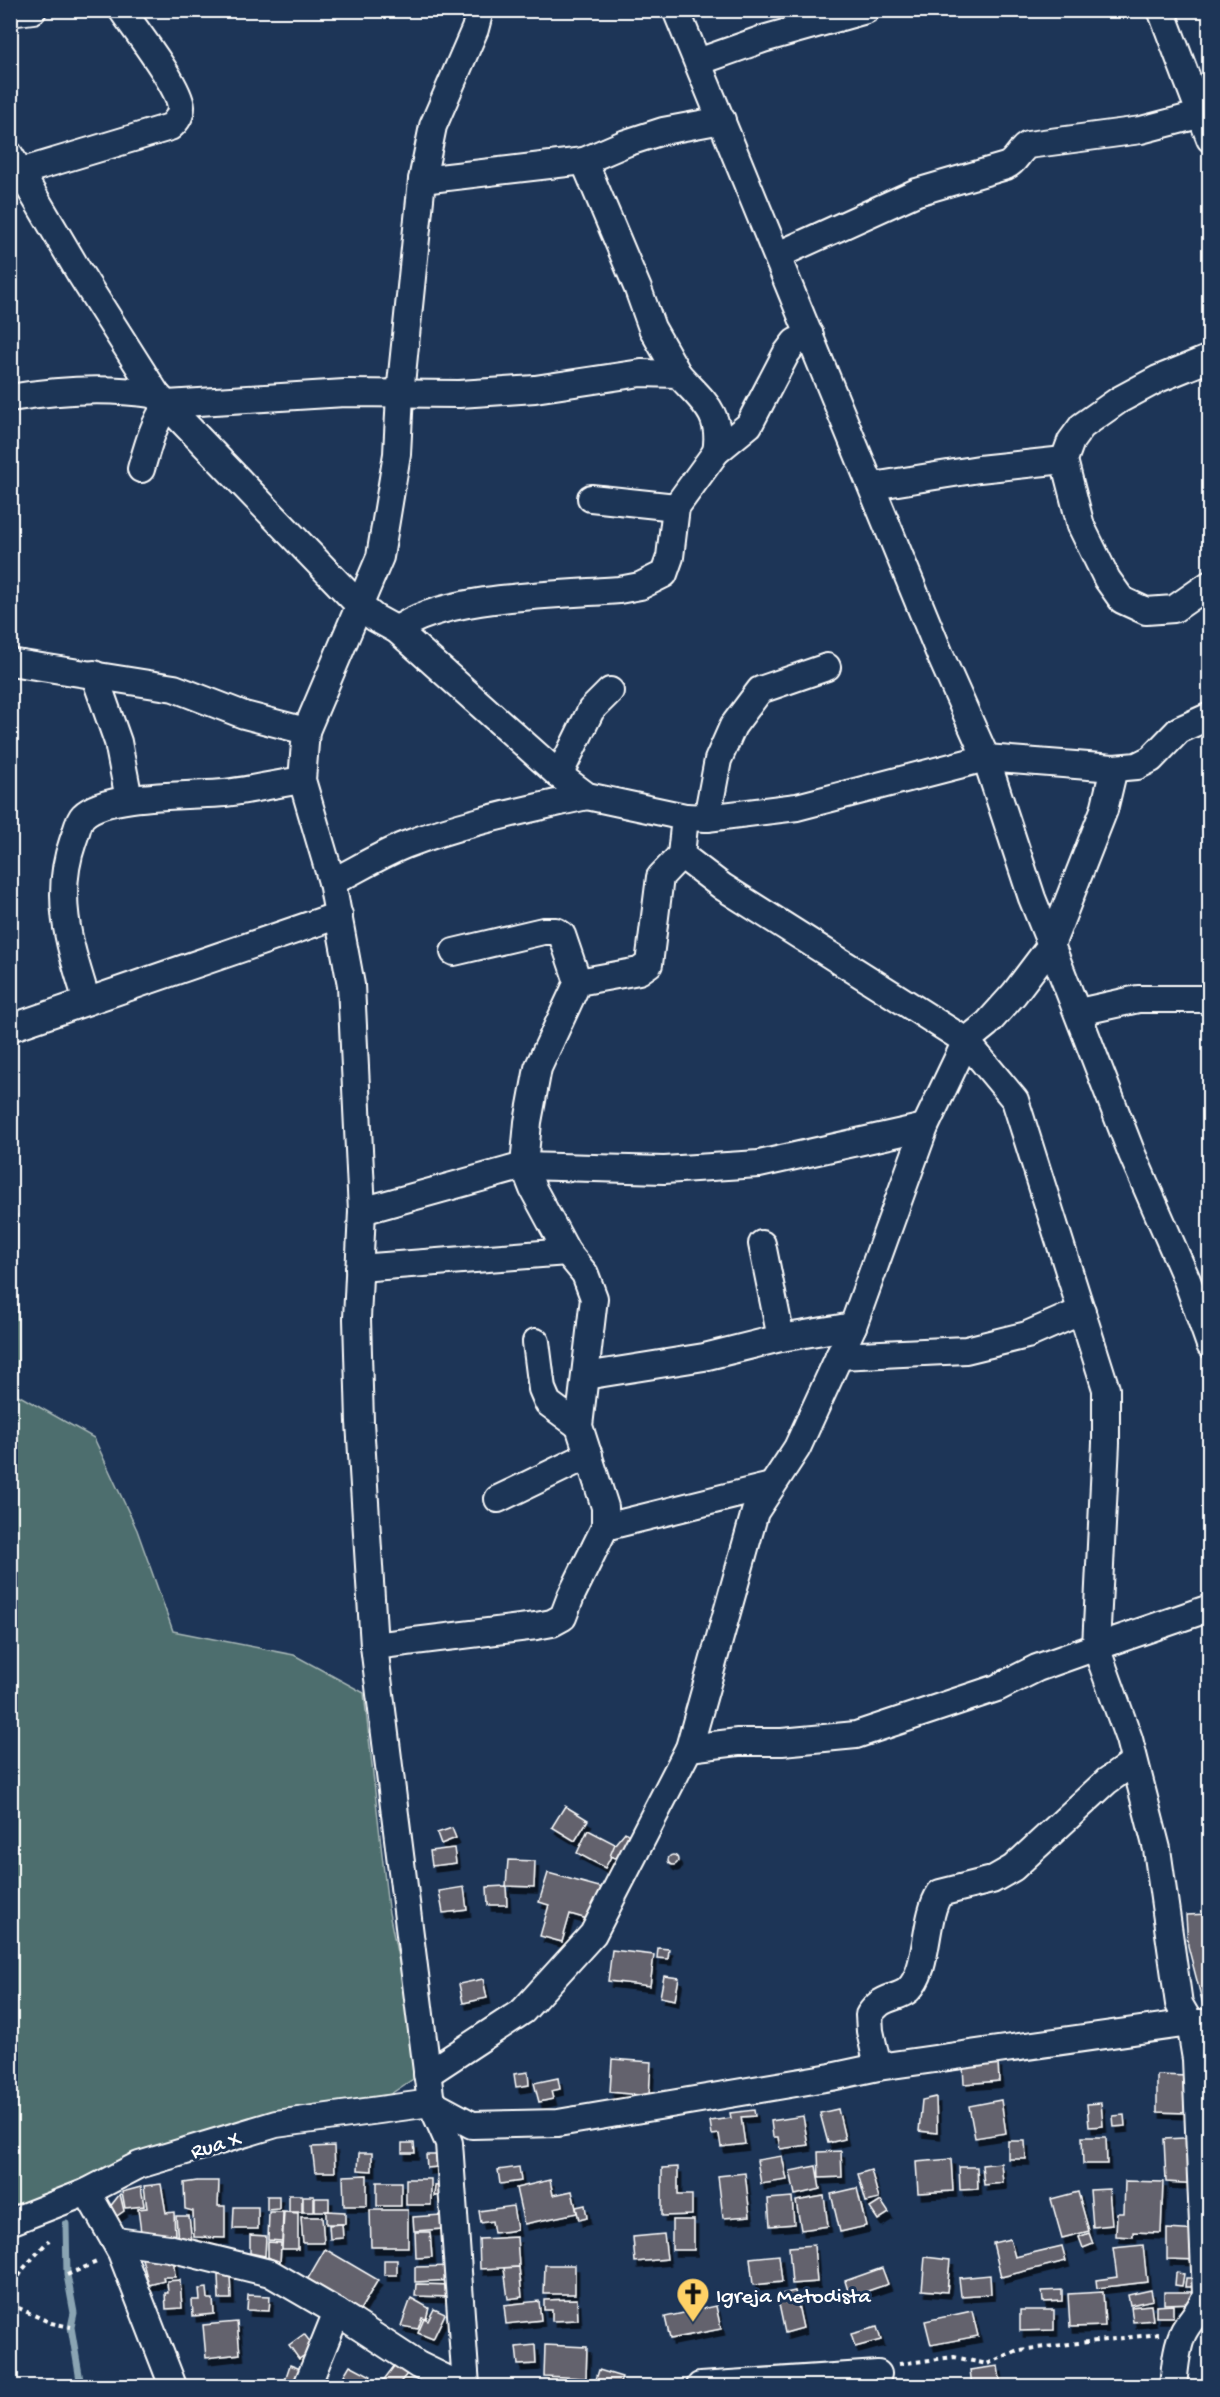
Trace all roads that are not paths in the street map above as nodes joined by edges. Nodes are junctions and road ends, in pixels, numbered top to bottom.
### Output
1 (33, 10) edge
2 (122, 10) edge
3 (480, 10) edge
4 (676, 10) edge
5 (866, 10) edge
6 (1161, 10) edge
7 (10, 13) edge
8 (698, 62) junction
9 (1204, 113) edge
10 (722, 120) junction
11 (1209, 139) edge
12 (14, 161) edge
13 (584, 161) junction
14 (422, 180) junction
15 (778, 255) junction
16 (810, 335) junction
17 (1209, 358) edge
18 (678, 374) junction
19 (400, 394) junction
20 (10, 398) edge
21 (162, 400) junction
22 (716, 452) junction
23 (1064, 460) junction
24 (141, 469) dead end
25 (873, 486) junction
26 (591, 498) dead end
27 (676, 507) junction
28 (1209, 584) edge
29 (360, 606) junction
30 (397, 630) junction
31 (10, 662) edge
32 (827, 667) dead end
33 (94, 674) junction
34 (610, 691) dead end
35 (1209, 716) edge
36 (306, 731) junction
37 (986, 758) junction
38 (1114, 768) junction
39 (559, 775) junction
40 (302, 780) junction
41 (587, 796) junction
42 (129, 799) junction
43 (696, 817) junction
44 (681, 855) junction
45 (332, 882) junction
46 (339, 915) junction
47 (1051, 945) junction
48 (454, 952) dead end
49 (578, 982) junction
50 (1209, 999) edge
51 (87, 1001) junction
52 (1078, 1012) junction
53 (10, 1028) edge
54 (966, 1041) junction
55 (925, 1127) junction
56 (524, 1166) junction
57 (362, 1211) junction
58 (762, 1244) dead end
59 (567, 1252) junction
60 (359, 1268) junction
61 (1082, 1311) junction
62 (853, 1326) junction
63 (781, 1338) junction
64 (536, 1342) dead end
65 (1209, 1345) edge
66 (839, 1356) junction
67 (585, 1376) junction
68 (579, 1426) junction
69 (589, 1455) junction
70 (771, 1486) junction
71 (498, 1499) dead end
72 (605, 1527) junction
73 (1209, 1608) edge
74 (374, 1646) junction
75 (1096, 1647) junction
76 (689, 1748) junction
77 (1134, 1762) junction
78 (1200, 2023) edge
79 (878, 2067) junction
80 (427, 2074) junction
81 (431, 2103) junction
82 (87, 2192) junction
83 (10, 2223) edge
84 (119, 2247) junction
85 (1208, 2295) edge
86 (337, 2312) junction
87 (173, 2386) edge
88 (307, 2386) edge
89 (462, 2386) edge
90 (466, 2386) edge
91 (700, 2386) edge
92 (874, 2386) edge
93 (1173, 2386) edge

1 - 7 street
2 - 12 street
3 - 14 street
4 - 8 street
5 - 8 street
6 - 9 street
8 - 10 street
9 - 11 street
9 - 15 street
10 - 13 street
10 - 15 street
12 - 21 street
13 - 14 street
13 - 18 street
14 - 19 street
15 - 16 street
16 - 22 street
16 - 25 street
17 - 23 street
18 - 19 street
18 - 22 street
19 - 21 street
19 - 29 street
20 - 21 street
21 - 24 street
21 - 29 street
22 - 27 street
23 - 25 street
23 - 28 street
25 - 37 street
26 - 27 street
27 - 30 street
29 - 30 street
29 - 36 street
30 - 39 street
31 - 33 street
32 - 43 street
33 - 36 street
33 - 42 street
34 - 39 street
35 - 38 street
36 - 40 street
37 - 38 street
37 - 43 street
37 - 47 street
38 - 47 street
39 - 41 street
40 - 42 street
40 - 45 street
41 - 43 street
41 - 45 street
42 - 51 street
43 - 44 street
44 - 49 street
44 - 54 street
45 - 46 street
46 - 51 street
46 - 57 street
47 - 52 street
47 - 54 street
48 - 49 street
49 - 56 street
50 - 52 street
51 - 53 street
52 - 65 street
54 - 55 street
54 - 61 street
55 - 56 street
55 - 62 street
56 - 57 street
56 - 59 street
57 - 60 street
58 - 63 street
59 - 60 street
59 - 67 street
60 - 74 street
61 - 66 street
61 - 75 street
62 - 63 street
62 - 66 street
63 - 67 street
64 - 68 street
66 - 70 street
67 - 68 street
68 - 69 street
69 - 71 street
69 - 72 street
70 - 72 street
70 - 76 street
72 - 74 street
73 - 75 street
74 - 80 street
75 - 76 street
75 - 77 street
76 - 80 street
77 - 78 street
77 - 79 street
78 - 79 street
78 - 85 street
79 - 81 street
80 - 81 street
81 - 82 street, Rua X
81 - 90 street
82 - 83 street, Rua X
82 - 84 street
84 - 86 street
84 - 87 street
85 - 93 street
86 - 88 street
86 - 89 street
91 - 92 street

